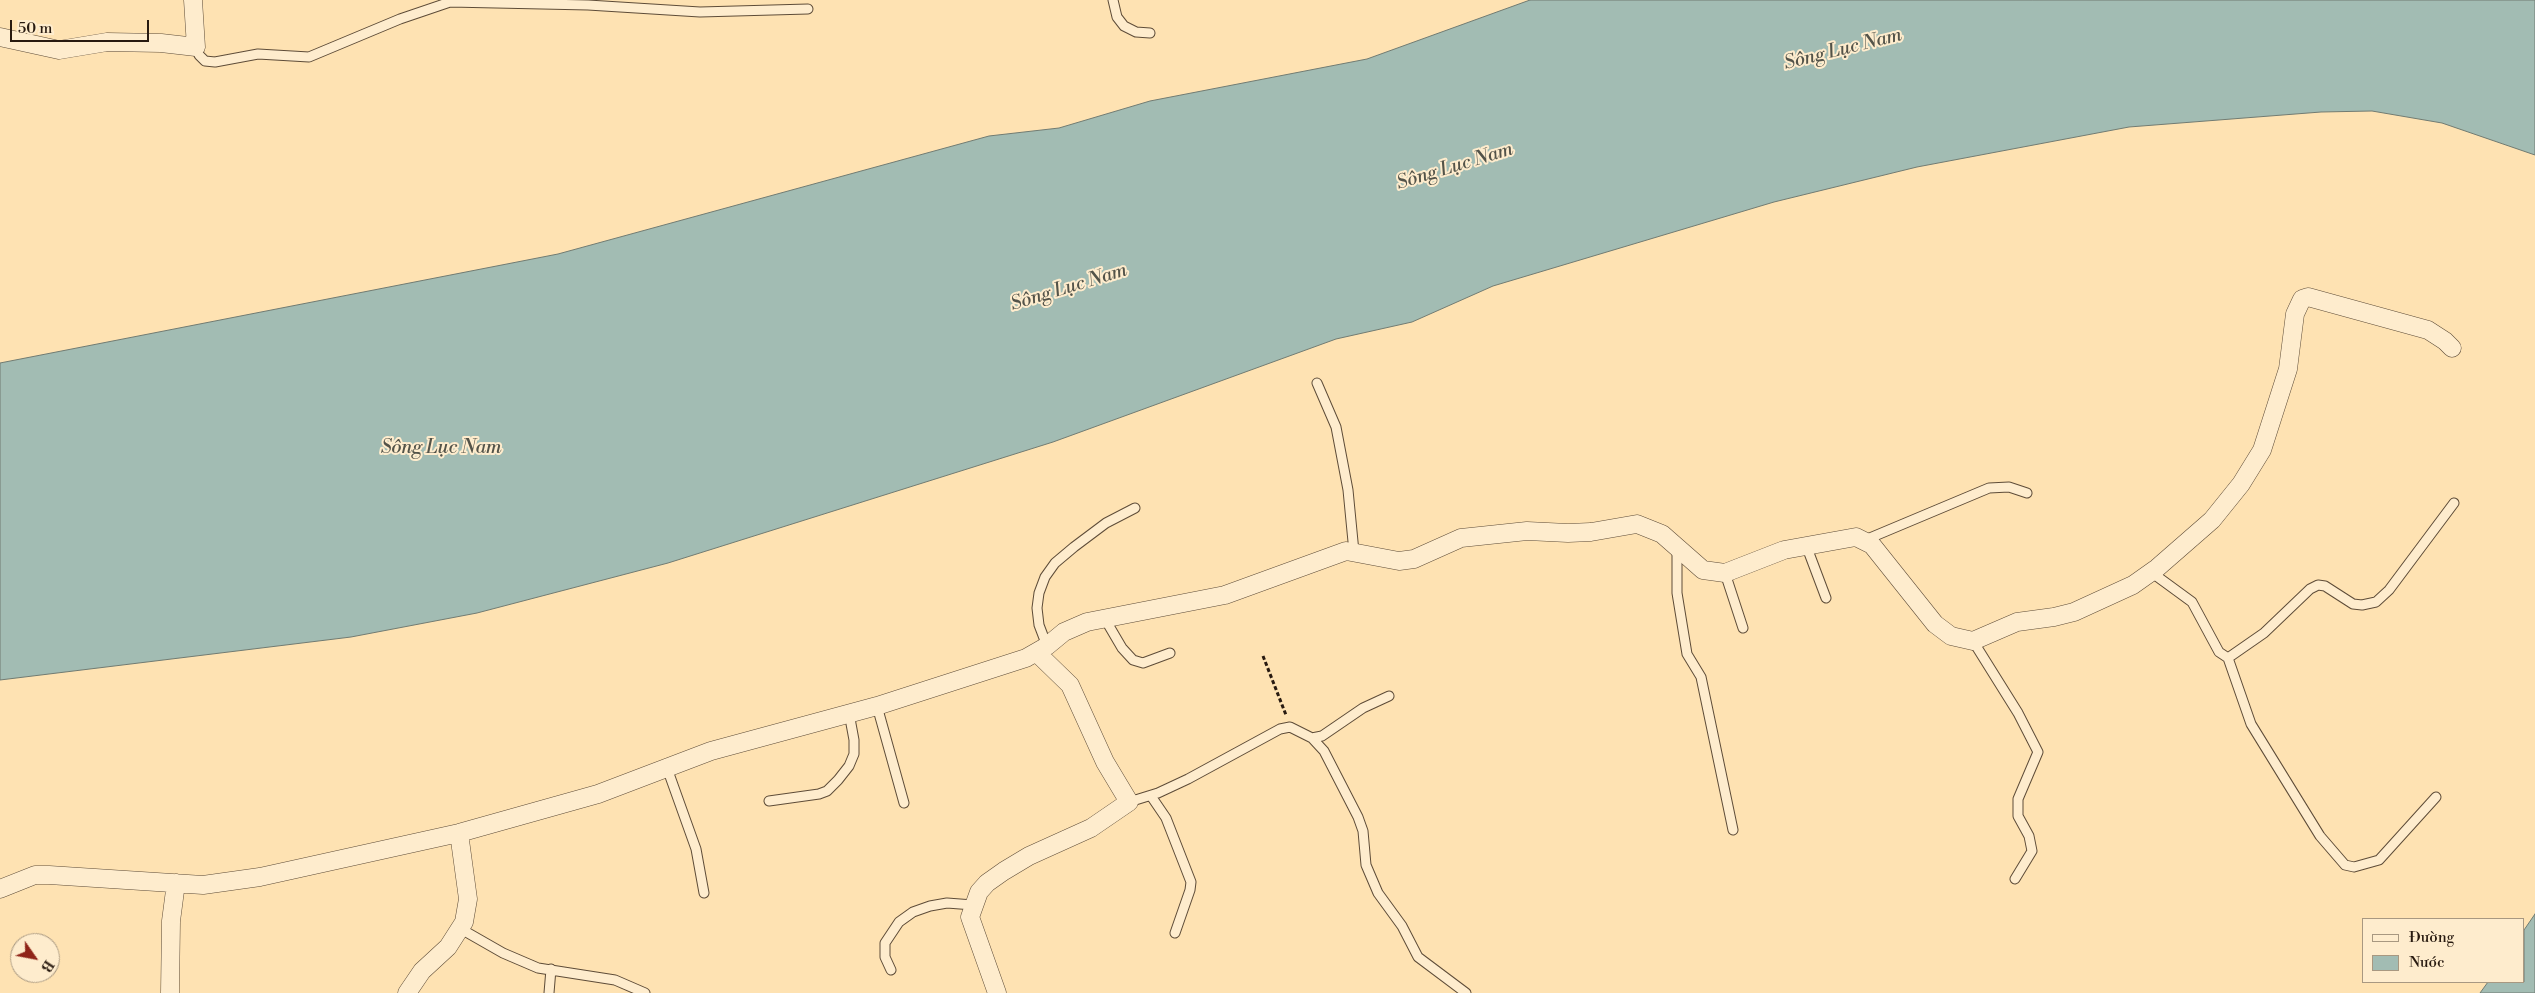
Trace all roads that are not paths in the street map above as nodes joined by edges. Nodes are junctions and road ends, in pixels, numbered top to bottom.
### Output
1 (194, 0) edge
2 (1113, 0) edge
3 (808, 9) dead end
4 (1150, 33) dead end
5 (0, 37) edge
6 (196, 47) junction
7 (2452, 348) dead end
8 (1317, 383) dead end
9 (2027, 494) dead end
10 (2454, 503) dead end
11 (1135, 508) dead end
12 (1865, 540) junction
13 (1806, 546) junction
14 (1677, 547) junction
15 (1354, 552) junction
16 (1725, 572) junction
17 (2151, 572) junction
18 (1826, 598) dead end
19 (1105, 619) junction
20 (1743, 628) dead end
21 (1973, 641) junction
22 (1042, 650) junction
23 (1170, 653) dead end
24 (2228, 658) junction
25 (1389, 696) dead end
26 (877, 706) junction
27 (848, 714) junction
28 (1312, 738) junction
29 (667, 768) junction
30 (1151, 796) junction
31 (2436, 797) dead end
32 (769, 801) dead end
33 (1129, 802) junction
34 (904, 803) dead end
35 (1733, 830) dead end
36 (459, 833) junction
37 (2015, 879) dead end
38 (176, 883) junction
39 (0, 889) edge
40 (704, 893) dead end
41 (973, 905) junction
42 (461, 928) junction
43 (1175, 933) dead end
44 (551, 969) junction
45 (891, 970) dead end
46 (170, 993) edge
47 (406, 993) edge
48 (549, 993) edge
49 (645, 993) edge
50 (997, 993) edge
51 (1466, 993) edge

1 - 6 street
2 - 4 lane
3 - 6 lane
5 - 6 street
7 - 17 street
8 - 15 lane
9 - 12 lane
10 - 24 lane
11 - 22 lane
12 - 13 street
12 - 21 street
13 - 16 street
13 - 18 lane
14 - 15 street
14 - 16 street
14 - 35 lane
15 - 19 street
16 - 20 lane
17 - 21 street
17 - 24 lane
19 - 22 street
19 - 23 lane
21 - 37 lane
22 - 26 street
22 - 33 street
24 - 31 lane
25 - 28 lane
26 - 27 street
26 - 34 lane
27 - 29 street
27 - 32 lane
28 - 30 lane
28 - 51 lane
29 - 36 street
29 - 40 lane
30 - 33 lane
30 - 43 lane
33 - 41 street
36 - 38 street
36 - 42 street
38 - 39 street
38 - 46 street
41 - 45 lane
41 - 50 street
42 - 44 lane
42 - 47 street
44 - 48 lane
44 - 49 lane

